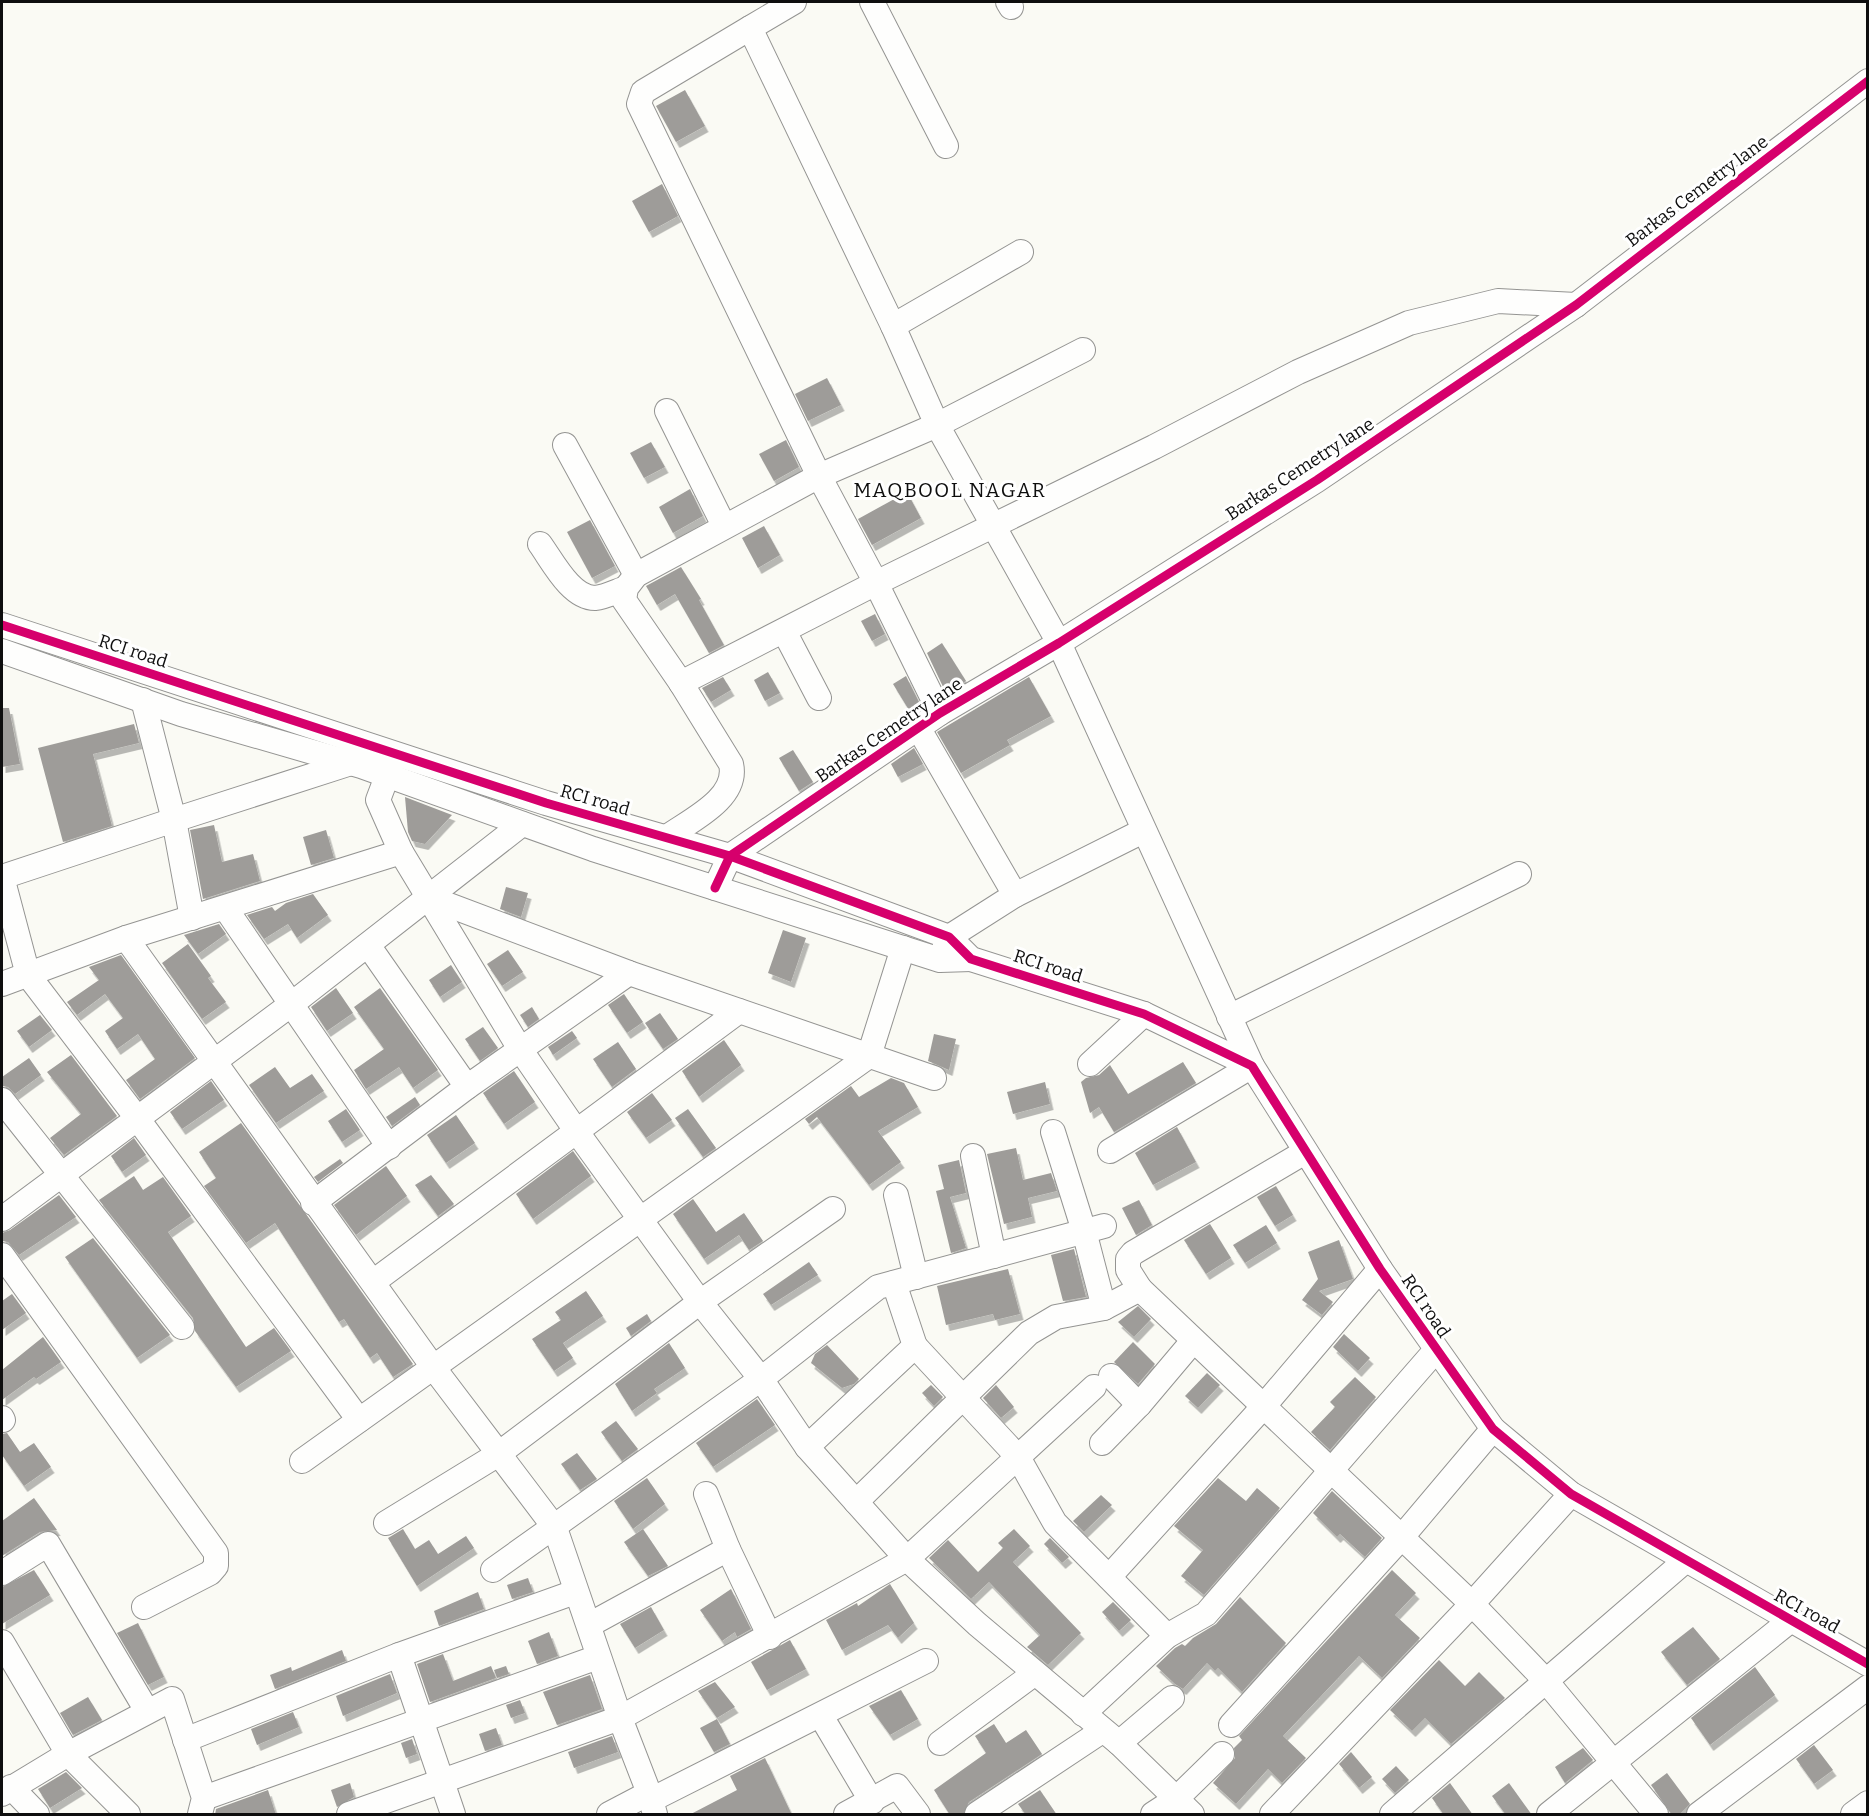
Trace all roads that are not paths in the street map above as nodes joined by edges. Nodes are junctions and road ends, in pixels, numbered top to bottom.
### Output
1 (794, 2) edge
2 (872, 2) edge
3 (750, 28) junction
4 (1868, 81) edge
5 (946, 146) dead end
6 (1021, 252) dead end
7 (1576, 305) junction
8 (893, 326) junction
9 (1083, 350) dead end
10 (667, 411) dead end
11 (937, 425) junction
12 (565, 445) dead end
13 (819, 476) junction
14 (992, 525) junction
15 (724, 526) junction
16 (540, 544) dead end
17 (631, 582) junction
18 (876, 583) junction
19 (2, 625) edge
20 (784, 631) junction
21 (1059, 643) junction
22 (2, 651) edge
23 (681, 683) junction
24 (819, 698) dead end
25 (143, 700) junction
26 (940, 713) junction
27 (919, 729) junction
28 (351, 763) junction
29 (391, 765) junction
30 (174, 820) junction
31 (522, 824) junction
32 (1143, 831) junction
33 (667, 837) junction
34 (401, 852) junction
35 (730, 856) junction
36 (1519, 874) dead end
37 (2, 877) edge
38 (715, 888) junction
39 (1015, 895) junction
40 (430, 898) junction
41 (226, 909) junction
42 (192, 918) junction
43 (950, 937) junction
44 (126, 938) junction
45 (368, 945) junction
46 (903, 948) junction
47 (971, 959) junction
48 (940, 960) junction
49 (629, 973) junction
50 (28, 975) junction
51 (2, 984) edge
52 (293, 1003) junction
53 (739, 1011) junction
54 (1144, 1014) junction
55 (1229, 1017) junction
56 (520, 1049) junction
57 (869, 1056) junction
58 (212, 1061) junction
59 (1090, 1064) dead end
60 (1252, 1066) junction
61 (934, 1078) dead end
62 (467, 1087) junction
63 (2, 1100) edge
64 (137, 1118) junction
65 (577, 1132) junction
66 (1053, 1132) dead end
67 (389, 1147) junction
68 (1110, 1150) dead end
69 (1305, 1152) junction
70 (973, 1156) dead end
71 (59, 1174) junction
72 (897, 1195) dead end
73 (314, 1203) junction
74 (833, 1209) dead end
75 (2, 1219) edge
76 (640, 1219) junction
77 (1094, 1228) junction
78 (2, 1255) edge
79 (994, 1256) junction
80 (1380, 1269) junction
81 (905, 1280) junction
82 (373, 1282) junction
83 (1140, 1289) junction
84 (700, 1302) junction
85 (1104, 1308) junction
86 (182, 1327) dead end
87 (1193, 1341) junction
88 (915, 1346) junction
89 (1436, 1350) junction
90 (433, 1367) junction
91 (761, 1379) junction
92 (964, 1398) junction
93 (1139, 1405) junction
94 (1263, 1407) junction
95 (359, 1420) junction
96 (1493, 1429) junction
97 (1102, 1443) dead end
98 (807, 1447) junction
99 (497, 1455) junction
100 (1018, 1457) junction
101 (302, 1461) dead end
102 (1330, 1472) junction
103 (706, 1494) dead end
104 (1571, 1494) junction
105 (856, 1502) junction
106 (386, 1523) dead end
107 (555, 1528) junction
108 (1401, 1538) junction
109 (728, 1549) junction
110 (908, 1559) junction
111 (1685, 1562) junction
112 (493, 1570) dead end
113 (2, 1573) edge
114 (1109, 1577) junction
115 (575, 1592) junction
116 (1472, 1604) junction
117 (144, 1607) dead end
118 (1791, 1620) junction
119 (589, 1625) junction
120 (1167, 1636) junction
121 (770, 1637) junction
122 (2, 1642) edge
123 (399, 1655) junction
124 (598, 1657) junction
125 (926, 1661) dead end
126 (1868, 1664) edge
127 (1035, 1673) junction
128 (1546, 1681) junction
129 (1868, 1687) edge
130 (1172, 1698) dead end
131 (147, 1711) junction
132 (1083, 1714) junction
133 (821, 1716) junction
134 (620, 1718) junction
135 (423, 1719) junction
136 (1230, 1725) dead end
137 (1110, 1737) junction
138 (185, 1740) junction
139 (940, 1743) dead end
140 (68, 1754) junction
141 (1222, 1754) dead end
142 (1614, 1762) junction
143 (443, 1782) junction
144 (6, 1790) edge
145 (872, 1802) junction
146 (652, 1803) edge
147 (1868, 1803) edge
148 (202, 1806) edge
149 (1184, 1807) edge
150 (37, 1815) edge
151 (128, 1815) edge
152 (349, 1815) edge
153 (453, 1815) edge
154 (609, 1815) edge
155 (846, 1815) edge
156 (918, 1815) edge
157 (977, 1815) edge
158 (1153, 1815) edge
159 (1272, 1815) edge
160 (1392, 1815) edge
161 (1549, 1815) edge
162 (1656, 1815) edge
163 (1699, 1815) edge
164 (1853, 1815) edge

1 - 3 street
2 - 5 street
3 - 8 street
3 - 13 street
4 - 7 street, Barkas Cemetry lane
6 - 8 street
7 - 14 street
7 - 21 street, Barkas Cemetry lane
8 - 11 street
9 - 11 street
10 - 15 street
11 - 13 street
11 - 14 street
12 - 17 street
13 - 15 street
13 - 18 street
14 - 18 street
14 - 21 street
15 - 17 street
16 - 17 street
17 - 23 street
18 - 20 street
18 - 26 street
19 - 29 street, RCI road
20 - 23 street
20 - 24 street
21 - 26 street, Barkas Cemetry lane
21 - 32 street
22 - 25 street
23 - 33 street
25 - 28 street
25 - 30 street
26 - 27 street, Barkas Cemetry lane
27 - 35 street, Barkas Cemetry lane
27 - 39 street
28 - 29 street
28 - 30 street
29 - 31 street
29 - 33 street, RCI road
29 - 34 street
30 - 37 street
30 - 42 street
31 - 38 street
31 - 40 street
32 - 39 street
32 - 55 street
33 - 35 street, RCI road
34 - 40 street
34 - 41 street
35 - 38 street
35 - 43 street, RCI road
36 - 55 street
37 - 50 street
38 - 46 street
39 - 43 street
40 - 45 street
40 - 49 street
40 - 56 street
41 - 42 street
41 - 52 street
42 - 44 street
43 - 47 street, RCI road
43 - 48 street
44 - 50 street
44 - 58 street
45 - 52 street
45 - 62 street
46 - 48 street
46 - 57 street
47 - 48 street
47 - 54 street, RCI road
49 - 53 street
49 - 56 street
50 - 51 street
50 - 64 street
52 - 58 street
52 - 67 street
53 - 57 street
53 - 65 street
54 - 59 street
54 - 60 street, RCI road
55 - 60 street
56 - 62 street
56 - 65 street
57 - 61 street
57 - 76 street
58 - 64 street
58 - 73 street
60 - 68 street
60 - 69 street, RCI road
62 - 67 street
63 - 71 street
64 - 71 street
64 - 95 street
65 - 76 street
65 - 82 street
66 - 77 street
67 - 73 street
69 - 80 street, RCI road
69 - 83 street
70 - 79 street
71 - 75 street
71 - 86 street
72 - 81 street
73 - 82 street
74 - 84 street
76 - 84 street
76 - 90 street
77 - 79 street
77 - 85 street
78 - 117 street
79 - 81 street
80 - 89 street, RCI road
80 - 94 street
81 - 88 street
81 - 91 street
82 - 90 street
83 - 85 street
83 - 87 street
84 - 91 street
84 - 99 street
85 - 92 street
87 - 93 street
87 - 94 street
88 - 92 street
88 - 98 street
89 - 96 street, RCI road
89 - 102 street
90 - 95 street
90 - 99 street
91 - 98 street
91 - 107 street
92 - 100 street
92 - 105 street
93 - 97 street
93 - 100 street
94 - 102 street
94 - 114 street
95 - 101 street
96 - 104 street, RCI road
96 - 108 street
98 - 105 street
99 - 106 street
99 - 107 street
100 - 110 street
100 - 114 street
102 - 108 street
102 - 120 street
103 - 109 street
104 - 111 street, RCI road
104 - 116 street
105 - 110 street
107 - 112 street
107 - 115 street
108 - 116 street
108 - 136 street
109 - 119 street
109 - 121 street
110 - 121 street
110 - 127 street
111 - 118 street, RCI road
111 - 128 street
113 - 131 street
114 - 120 street
115 - 119 street
115 - 123 street
116 - 128 street
116 - 159 street
118 - 126 street, RCI road
118 - 142 street
119 - 124 street
120 - 132 street
121 - 134 street
122 - 140 street
123 - 135 street
123 - 138 street
124 - 134 street
124 - 135 street
125 - 133 street
127 - 132 street
127 - 139 street
128 - 142 street
128 - 160 street
129 - 163 street
130 - 137 street
131 - 138 street
131 - 140 street
132 - 137 street
133 - 145 street
133 - 146 street
134 - 143 street
134 - 146 street
135 - 143 street
135 - 148 street
137 - 149 street
137 - 157 street
138 - 148 street
140 - 144 street
140 - 151 street
141 - 149 street
142 - 161 street
142 - 162 street
143 - 152 street
143 - 153 street
144 - 150 street
145 - 155 street
145 - 156 street
146 - 154 street
147 - 164 street
149 - 158 street

